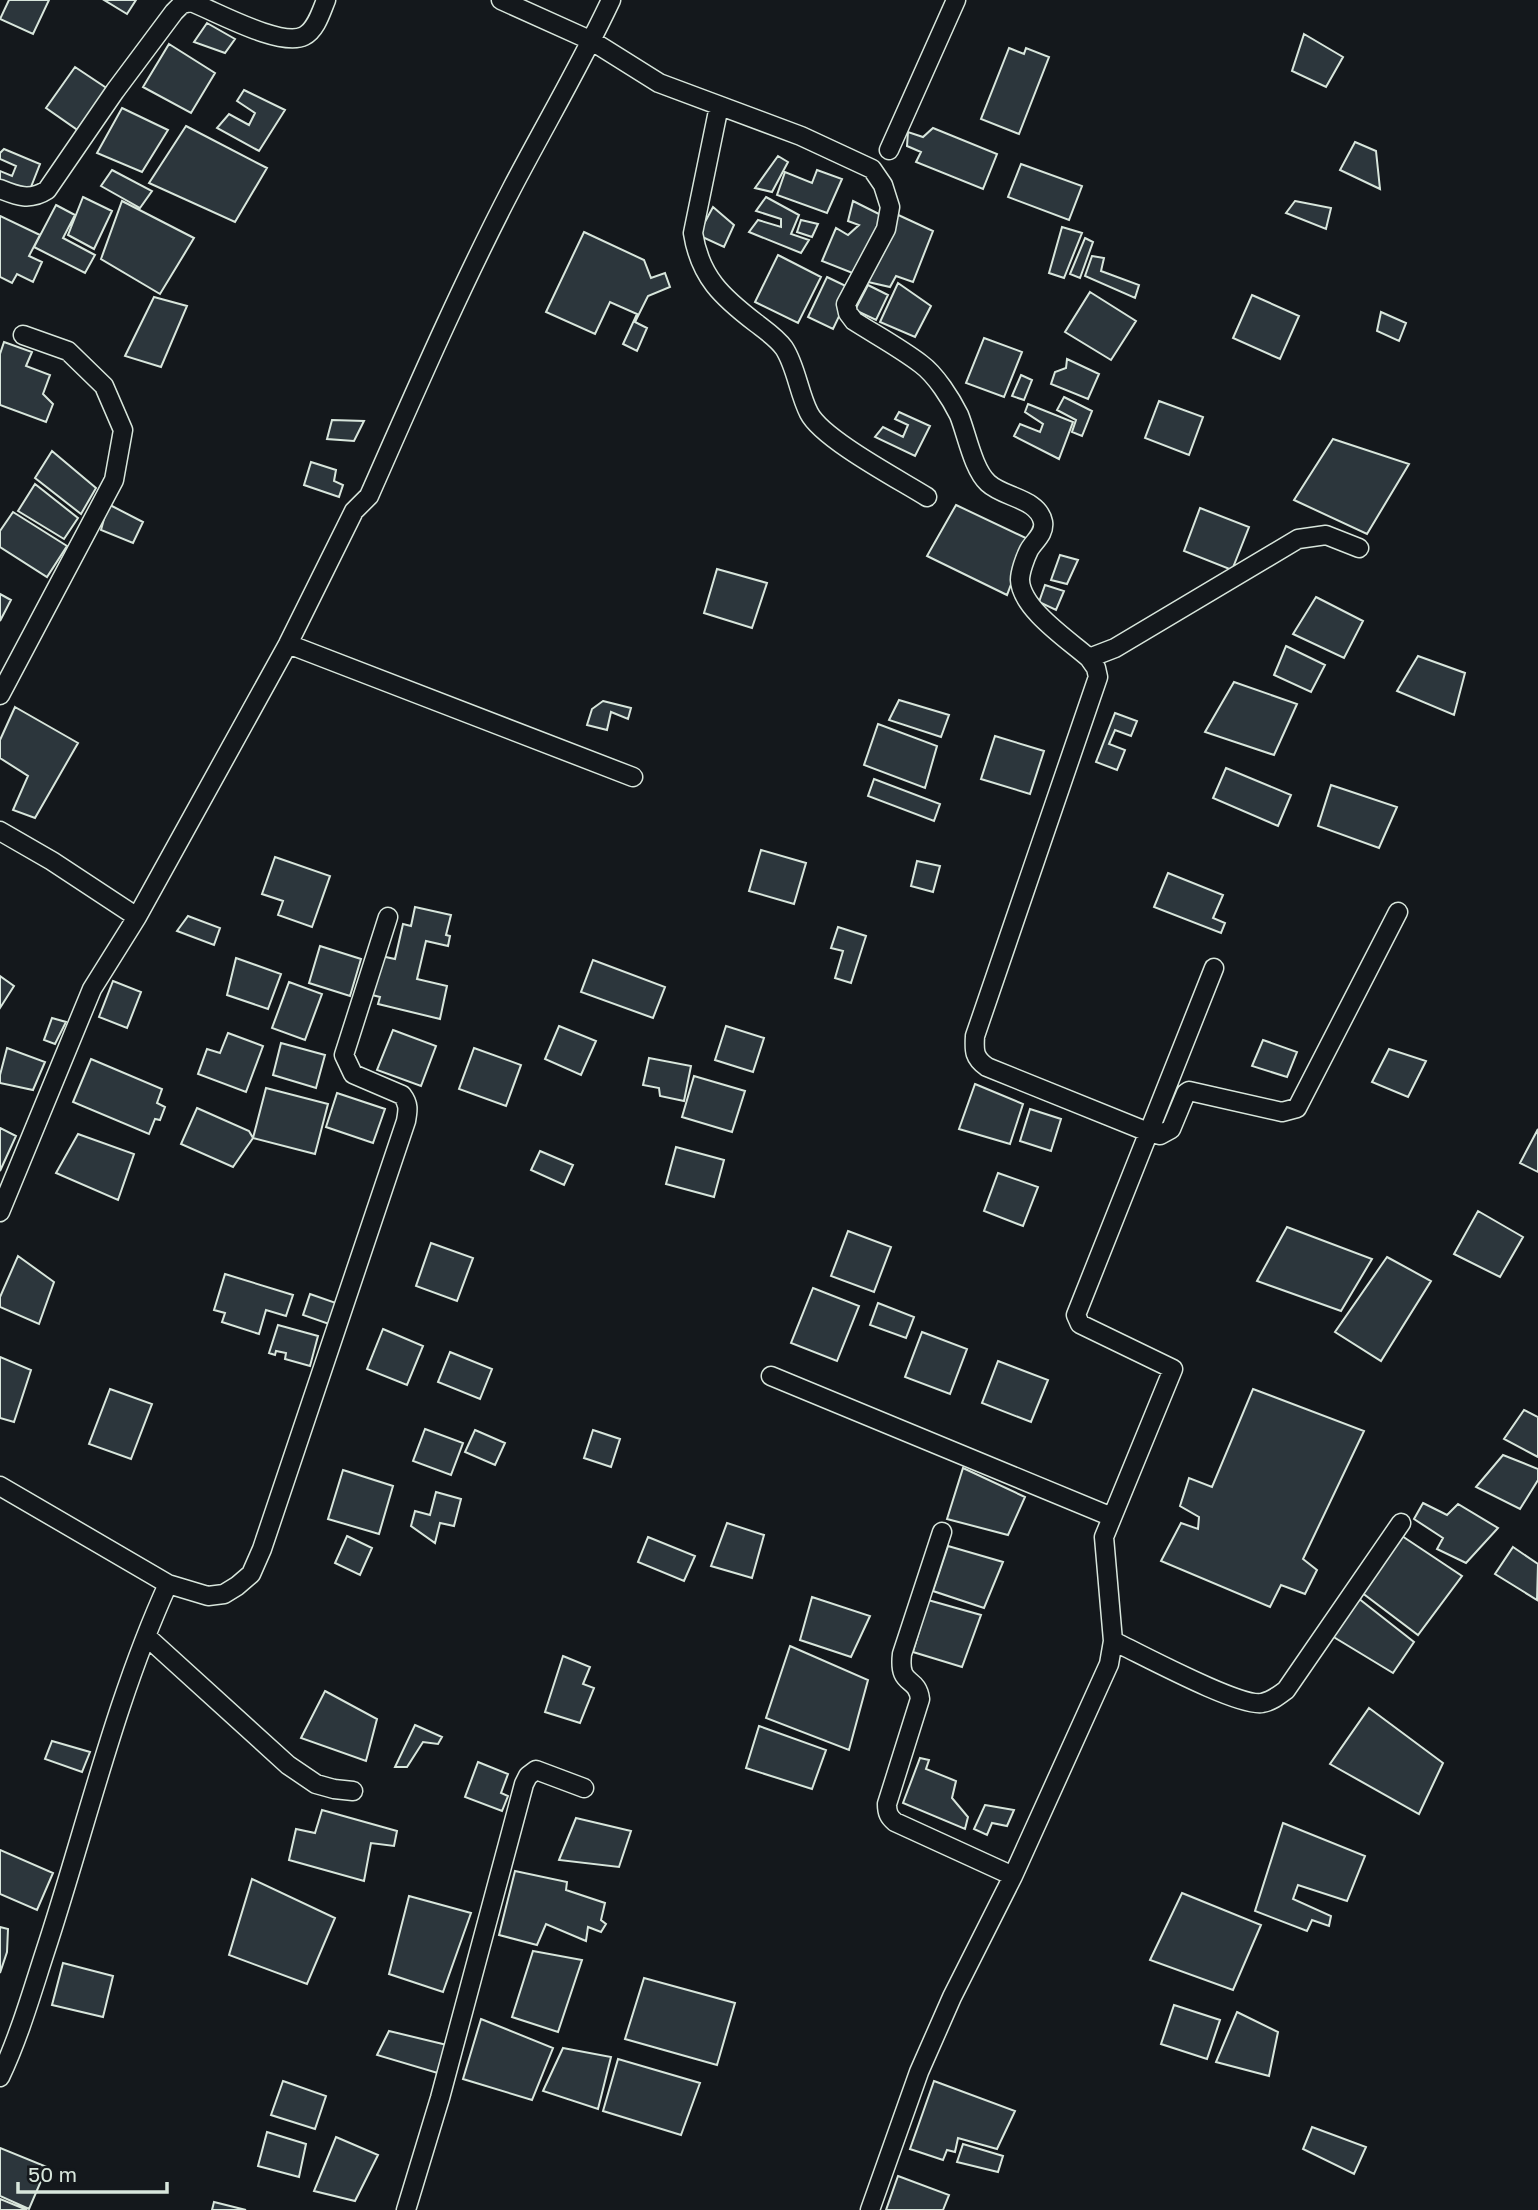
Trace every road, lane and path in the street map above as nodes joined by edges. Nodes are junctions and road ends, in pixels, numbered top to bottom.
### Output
1 (326, 0) edge
2 (501, 0) edge
3 (611, 0) edge
4 (956, 0) edge
5 (592, 41) junction
6 (719, 106) junction
7 (889, 150) dead end
8 (0, 189) edge
9 (23, 335) dead end
10 (927, 497) dead end
11 (1359, 548) dead end
12 (288, 644) junction
13 (1089, 658) junction
14 (0, 695) edge
15 (633, 777) dead end
16 (0, 831) edge
17 (1398, 912) dead end
18 (137, 917) junction
19 (388, 918) dead end
20 (1214, 968) dead end
21 (1149, 1132) junction
22 (0, 1212) edge
23 (771, 1376) dead end
24 (0, 1486) edge
25 (1112, 1517) junction
26 (1401, 1523) dead end
27 (942, 1532) dead end
28 (169, 1584) junction
29 (146, 1636) junction
30 (1113, 1641) junction
31 (584, 1788) dead end
32 (353, 1791) dead end
33 (1013, 1876) junction
34 (0, 2077) edge
35 (406, 2210) edge
36 (870, 2210) edge

1 - 8 street
2 - 5 street
3 - 5 street
4 - 7 street
5 - 6 street
5 - 12 street
6 - 10 street
6 - 13 street
9 - 14 street
11 - 13 street
12 - 15 street
12 - 18 street
13 - 21 street
16 - 18 street
17 - 21 street
18 - 22 street
19 - 28 street
20 - 21 street
21 - 25 street
23 - 25 street
24 - 28 street
25 - 30 street
26 - 30 street
27 - 33 street
28 - 29 street
29 - 32 street
29 - 34 street
30 - 33 street
31 - 35 street
33 - 36 street

